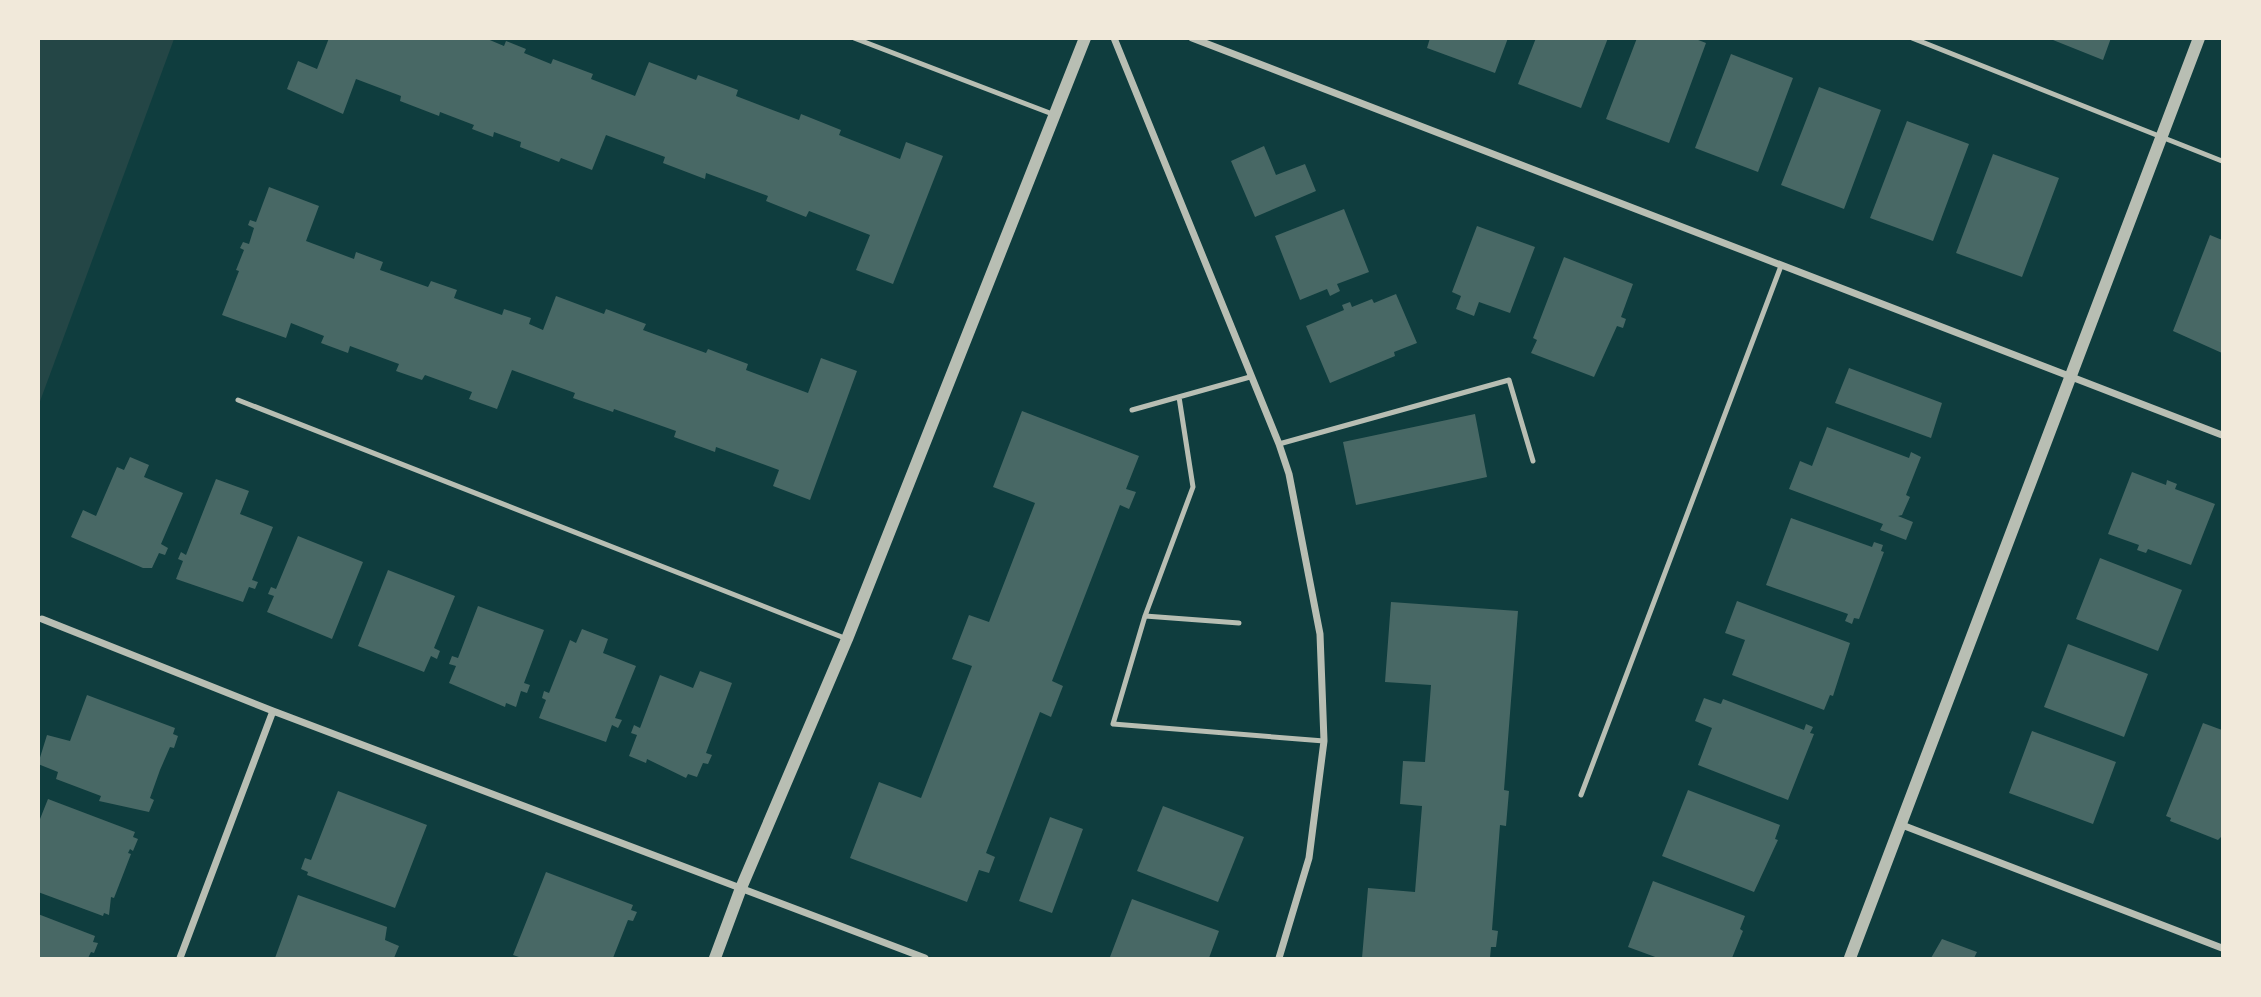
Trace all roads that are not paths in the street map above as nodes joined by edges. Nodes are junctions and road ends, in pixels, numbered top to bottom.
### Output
1 (854, 38) edge
2 (1085, 38) edge
3 (1114, 38) edge
4 (1192, 38) edge
5 (1912, 38) edge
6 (2199, 38) edge
7 (1055, 115) junction
8 (2161, 138) junction
9 (2222, 161) edge
10 (1782, 266) junction
11 (1250, 377) junction
12 (2070, 378) junction
13 (1179, 397) junction
14 (238, 400) dead end
15 (1132, 410) dead end
16 (2222, 435) edge
17 (1279, 444) junction
18 (1533, 461) dead end
19 (1145, 616) junction
20 (42, 618) dead end
21 (1239, 623) dead end
22 (848, 639) junction
23 (273, 711) junction
24 (1324, 741) junction
25 (1581, 795) dead end
26 (1902, 825) junction
27 (741, 888) junction
28 (2222, 948) edge
29 (180, 958) edge
30 (715, 958) edge
31 (925, 958) edge
32 (1279, 958) edge
33 (1850, 958) edge

1 - 7 lane
2 - 7 street
3 - 11 street
4 - 10 street
5 - 8 lane
6 - 8 street
7 - 22 street
8 - 9 lane
8 - 12 street
10 - 12 street
10 - 25 lane
11 - 13 lane
11 - 17 street
12 - 16 street
12 - 26 street
13 - 15 lane
13 - 19 lane
14 - 22 lane
17 - 18 lane
17 - 24 street
19 - 21 lane
19 - 24 lane
20 - 23 street
22 - 27 street
23 - 27 street
23 - 29 street
24 - 32 street
26 - 28 street
26 - 33 street
27 - 30 street
27 - 31 street

